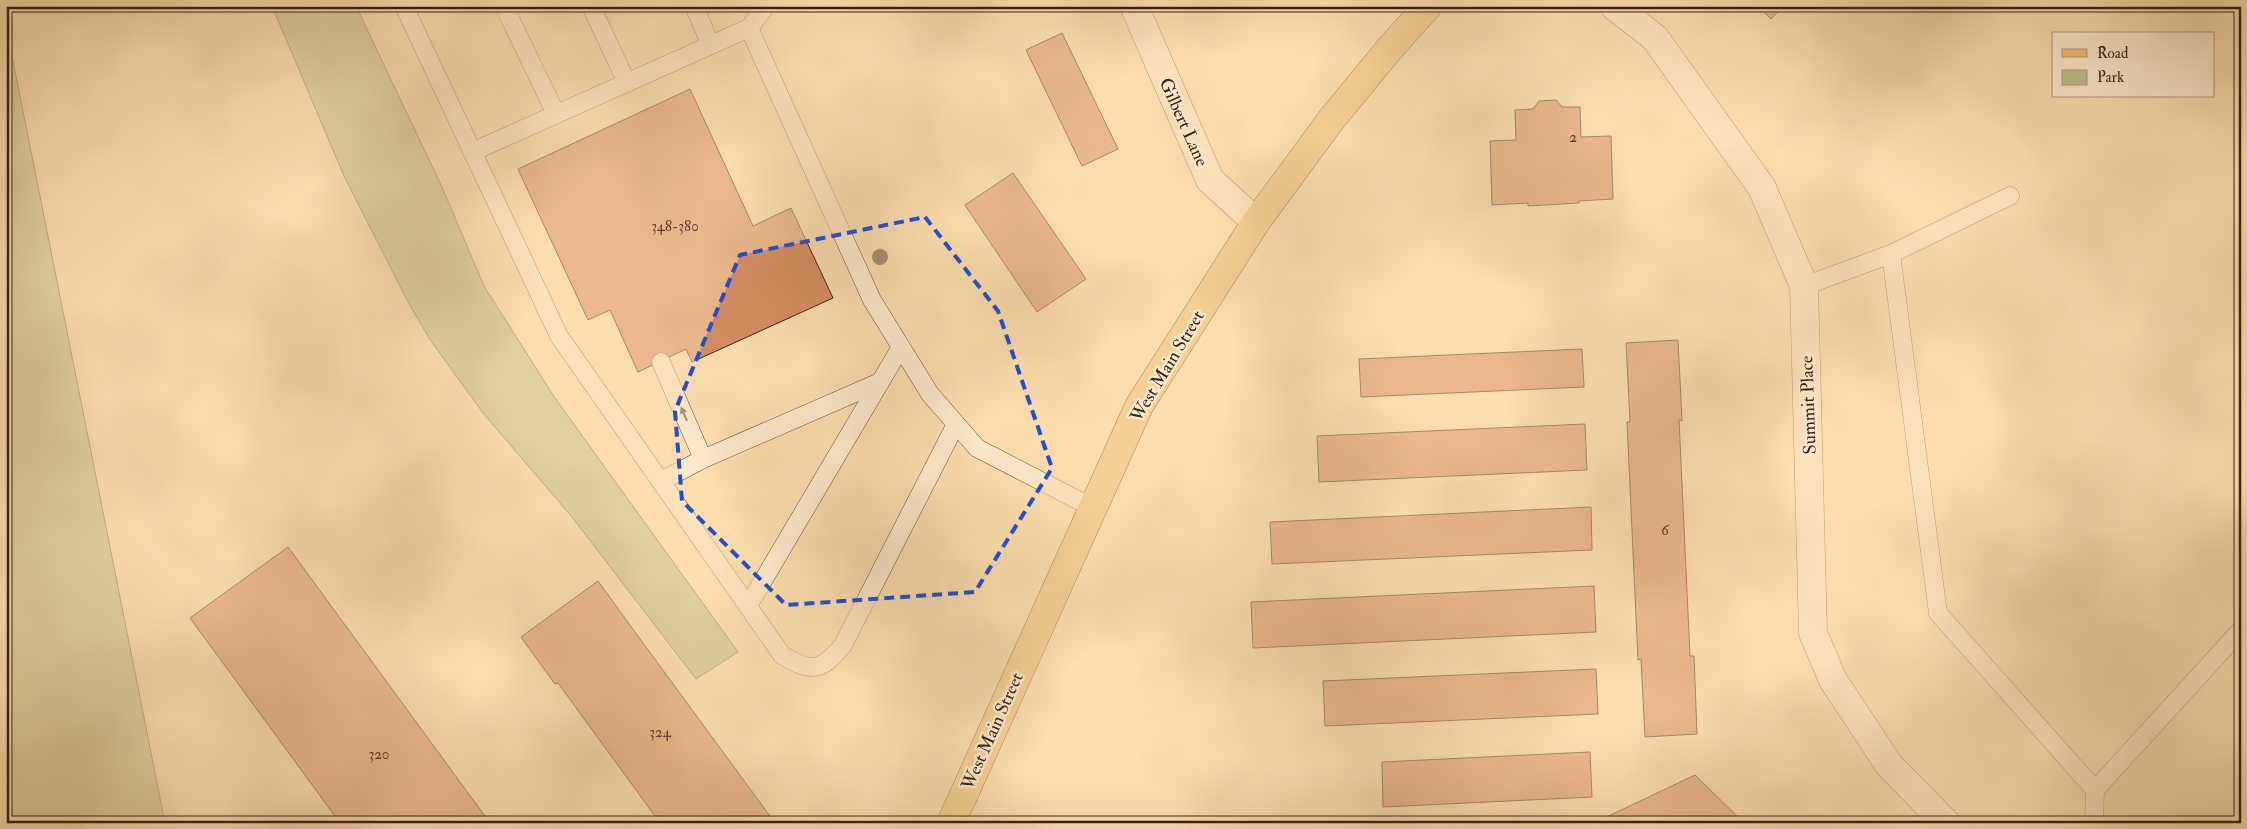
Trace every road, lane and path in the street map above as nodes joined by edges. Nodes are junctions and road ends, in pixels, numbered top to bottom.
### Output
1 (404, 6) edge
2 (504, 6) edge
3 (591, 6) edge
4 (694, 6) edge
5 (766, 6) edge
6 (1134, 6) edge
7 (1428, 6) edge
8 (1614, 6) edge
9 (749, 28) junction
10 (711, 45) junction
11 (627, 83) junction
12 (556, 114) junction
13 (472, 152) junction
14 (2010, 196) dead end
15 (1256, 222) junction
16 (1891, 254) junction
17 (1804, 286) junction
18 (901, 347) junction
19 (661, 362) dead end
20 (880, 382) junction
21 (956, 424) junction
22 (703, 459) junction
23 (661, 481) junction
24 (1093, 508) junction
25 (748, 606) junction
26 (2239, 632) dead end
27 (2095, 790) junction
28 (951, 823) edge
29 (1946, 823) edge
30 (2094, 823) edge

1 - 13 lane
2 - 12 lane
3 - 11 lane
4 - 10 lane
5 - 9 lane
6 - 15 street, Gilbert Lane
7 - 15 main road, West Main Street
8 - 17 street, Summit Place
9 - 10 lane
9 - 18 lane
10 - 11 lane
11 - 12 lane
12 - 13 lane
13 - 23 lane
14 - 16 lane
15 - 24 main road, West Main Street
16 - 17 lane
16 - 27 lane
17 - 29 street, Summit Place
18 - 20 lane
18 - 21 lane
22 -> 19 lane
20 - 22 lane
20 - 25 lane
21 - 24 lane
21 - 25 lane
22 - 23 lane
23 - 25 lane
24 - 28 main road, West Main Street
26 - 27 lane
27 - 30 lane

